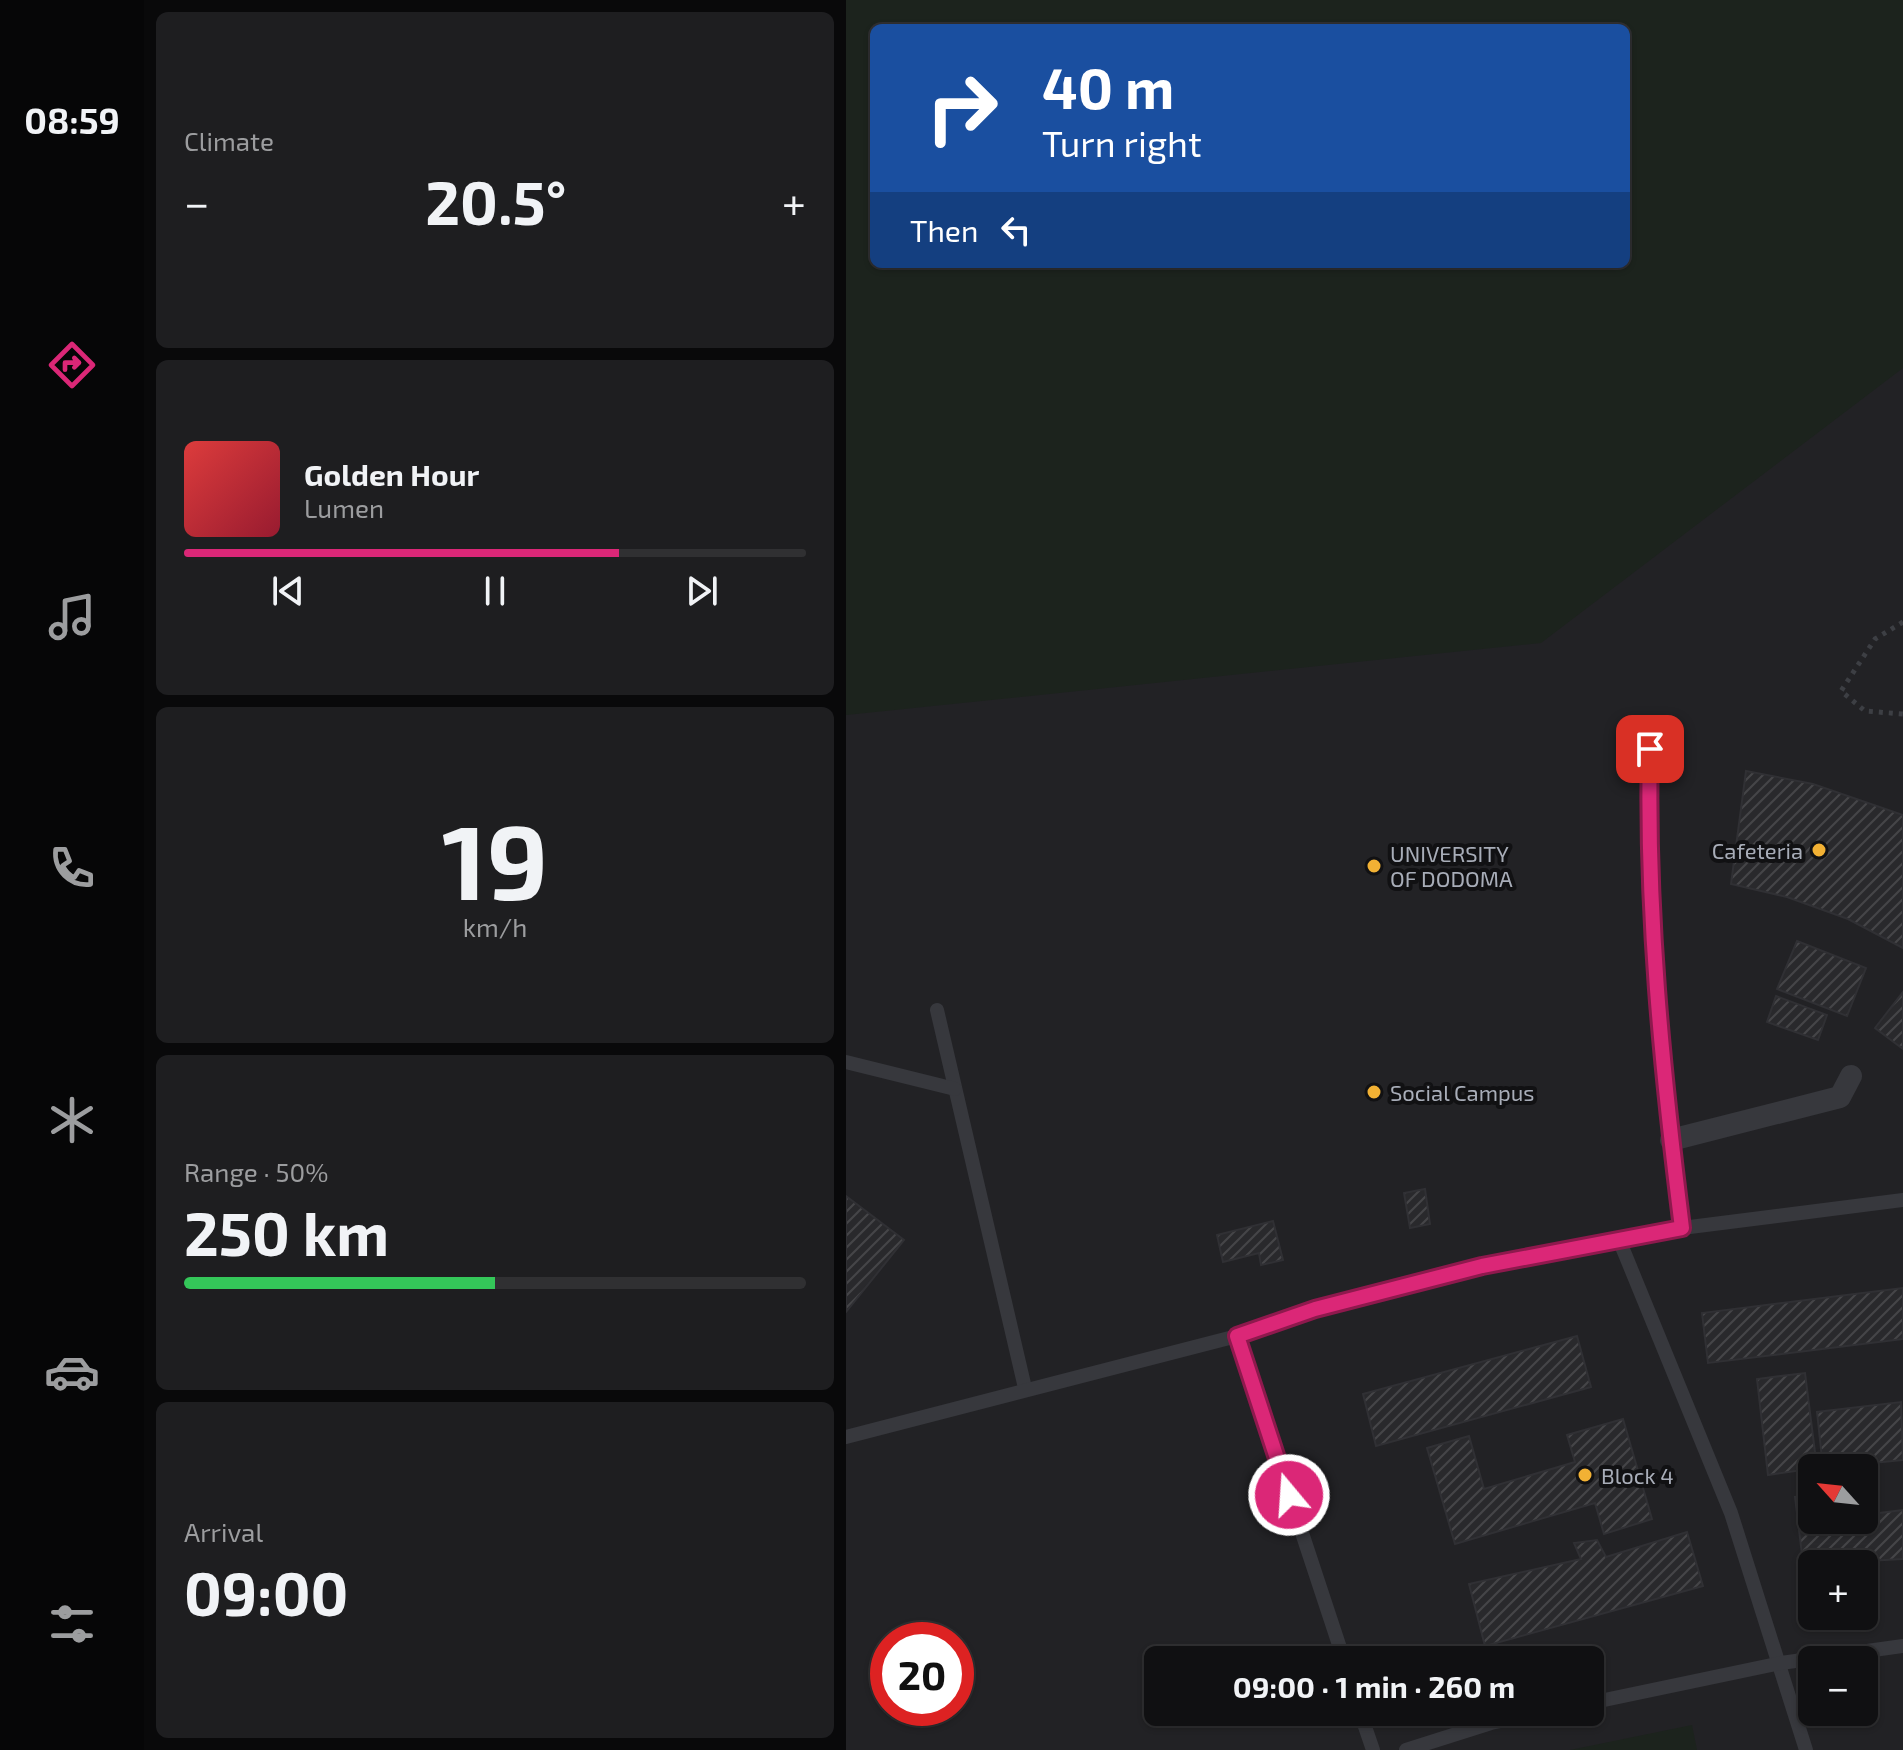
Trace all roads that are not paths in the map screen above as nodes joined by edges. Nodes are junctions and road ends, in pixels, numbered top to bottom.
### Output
1 (1650, 749) dead end
2 (937, 1010) dead end
3 (846, 1062) edge
4 (1851, 1076) dead end
5 (955, 1089) junction
6 (1671, 1140) junction
7 (1903, 1200) edge
8 (1682, 1228) junction
9 (1620, 1242) junction
10 (1237, 1336) junction
11 (1025, 1388) junction
12 (846, 1437) edge
13 (1339, 1646) edge
14 (1903, 1646) edge
15 (1781, 1663) junction
16 (1604, 1700) edge
17 (1365, 1726) edge
18 (1482, 1726) edge
19 (1373, 1750) edge
20 (1406, 1750) edge
21 (1806, 1750) edge

1 - 6 lane
2 - 5 lane
3 - 5 lane
4 - 6 street
5 - 11 lane
6 - 8 lane
7 - 8 lane
8 - 9 lane
9 - 10 lane
9 - 15 lane
10 - 11 lane
10 - 13 lane
11 - 12 lane
14 - 15 lane
15 - 16 lane
15 - 21 lane
17 - 19 lane
18 - 20 lane

